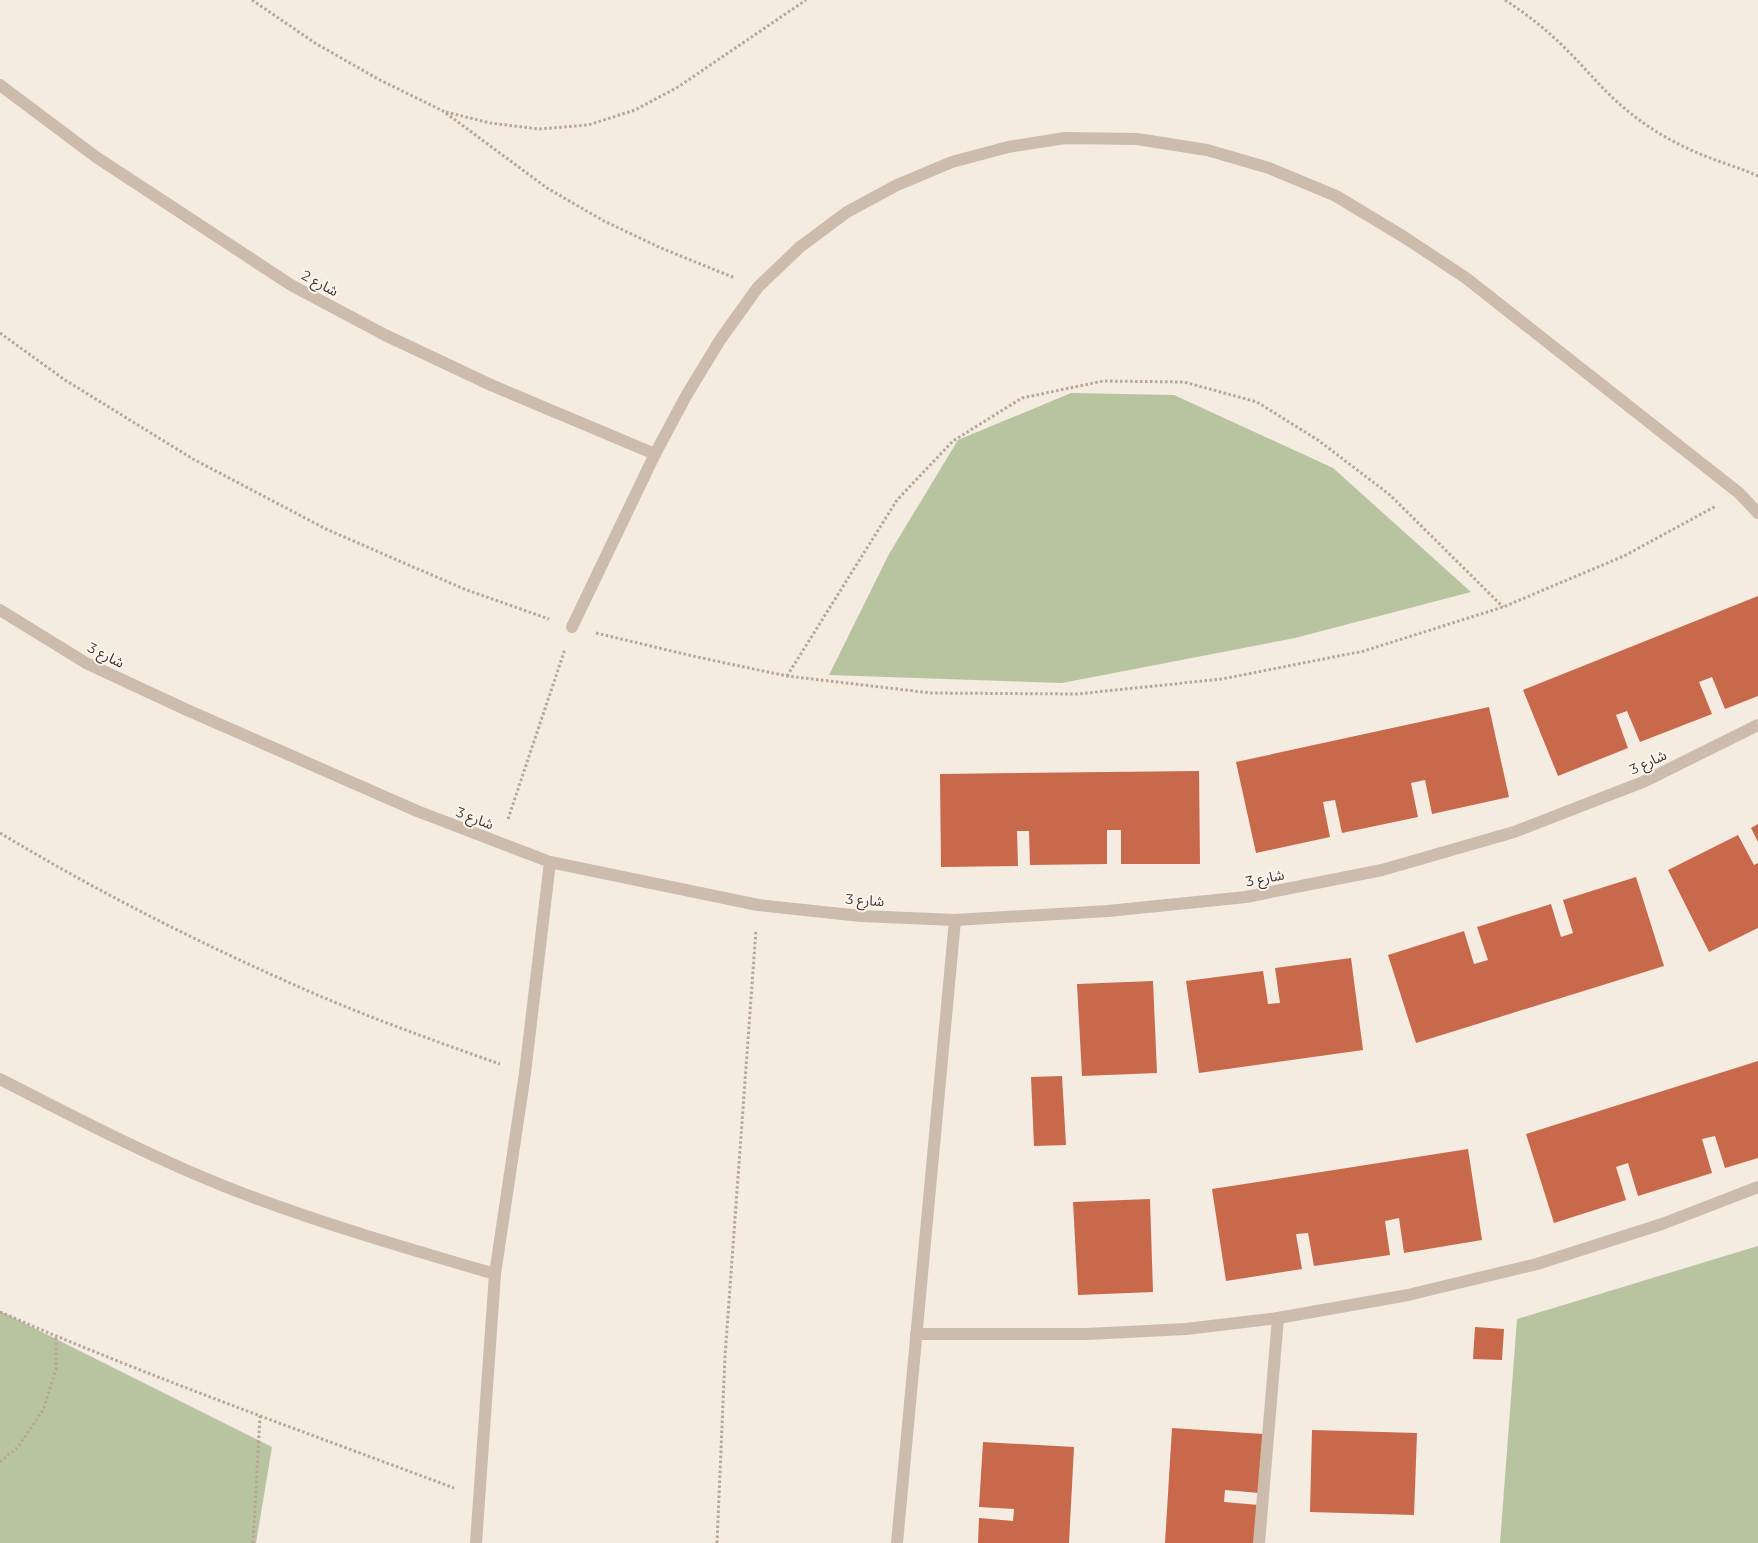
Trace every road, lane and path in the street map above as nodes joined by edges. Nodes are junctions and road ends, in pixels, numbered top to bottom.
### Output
1 (252, 0) edge
2 (806, 0) edge
3 (1505, 0) edge
4 (0, 85) edge
5 (443, 111) junction
6 (1758, 176) edge
7 (758, 287) junction
8 (0, 333) edge
9 (656, 454) junction
10 (1739, 493) junction
11 (1758, 513) edge
12 (1503, 607) junction
13 (0, 610) edge
14 (572, 627) junction
15 (787, 676) junction
16 (1758, 725) edge
17 (0, 833) edge
18 (500, 844) junction
19 (550, 862) junction
20 (758, 905) junction
21 (955, 920) junction
22 (524, 1073) junction
23 (0, 1079) edge
24 (1758, 1187) edge
25 (495, 1274) junction
26 (0, 1312) edge
27 (1278, 1318) junction
28 (916, 1334) junction
29 (56, 1337) junction
30 (260, 1416) junction
31 (0, 1462) edge
32 (478, 1497) junction
33 (253, 1543) edge
34 (476, 1543) edge
35 (717, 1543) edge
36 (897, 1543) edge
37 (1260, 1543) edge

1 - 5 path
2 - 5 path
3 - 6 path
4 - 9 street, شارع 2
5 - 7 path
7 - 9 street
7 - 10 street
8 - 14 path
9 - 14 street
10 - 11 street
10 - 12 path
12 - 15 path
12 - 15 path
13 - 18 street, شارع 3
14 - 15 path
14 - 18 path
16 - 21 street, شارع 3
17 - 22 path
18 - 19 street, شارع 3
19 - 20 street, شارع 3
19 - 22 street
20 - 21 street, شارع 3
20 - 35 path
21 - 28 street
22 - 25 street
23 - 25 street
24 - 27 street
25 - 32 street
26 - 29 path
27 - 28 street
27 - 37 street
28 - 36 street
29 - 30 path
29 - 31 path
30 - 32 path
30 - 33 path
32 - 34 street

